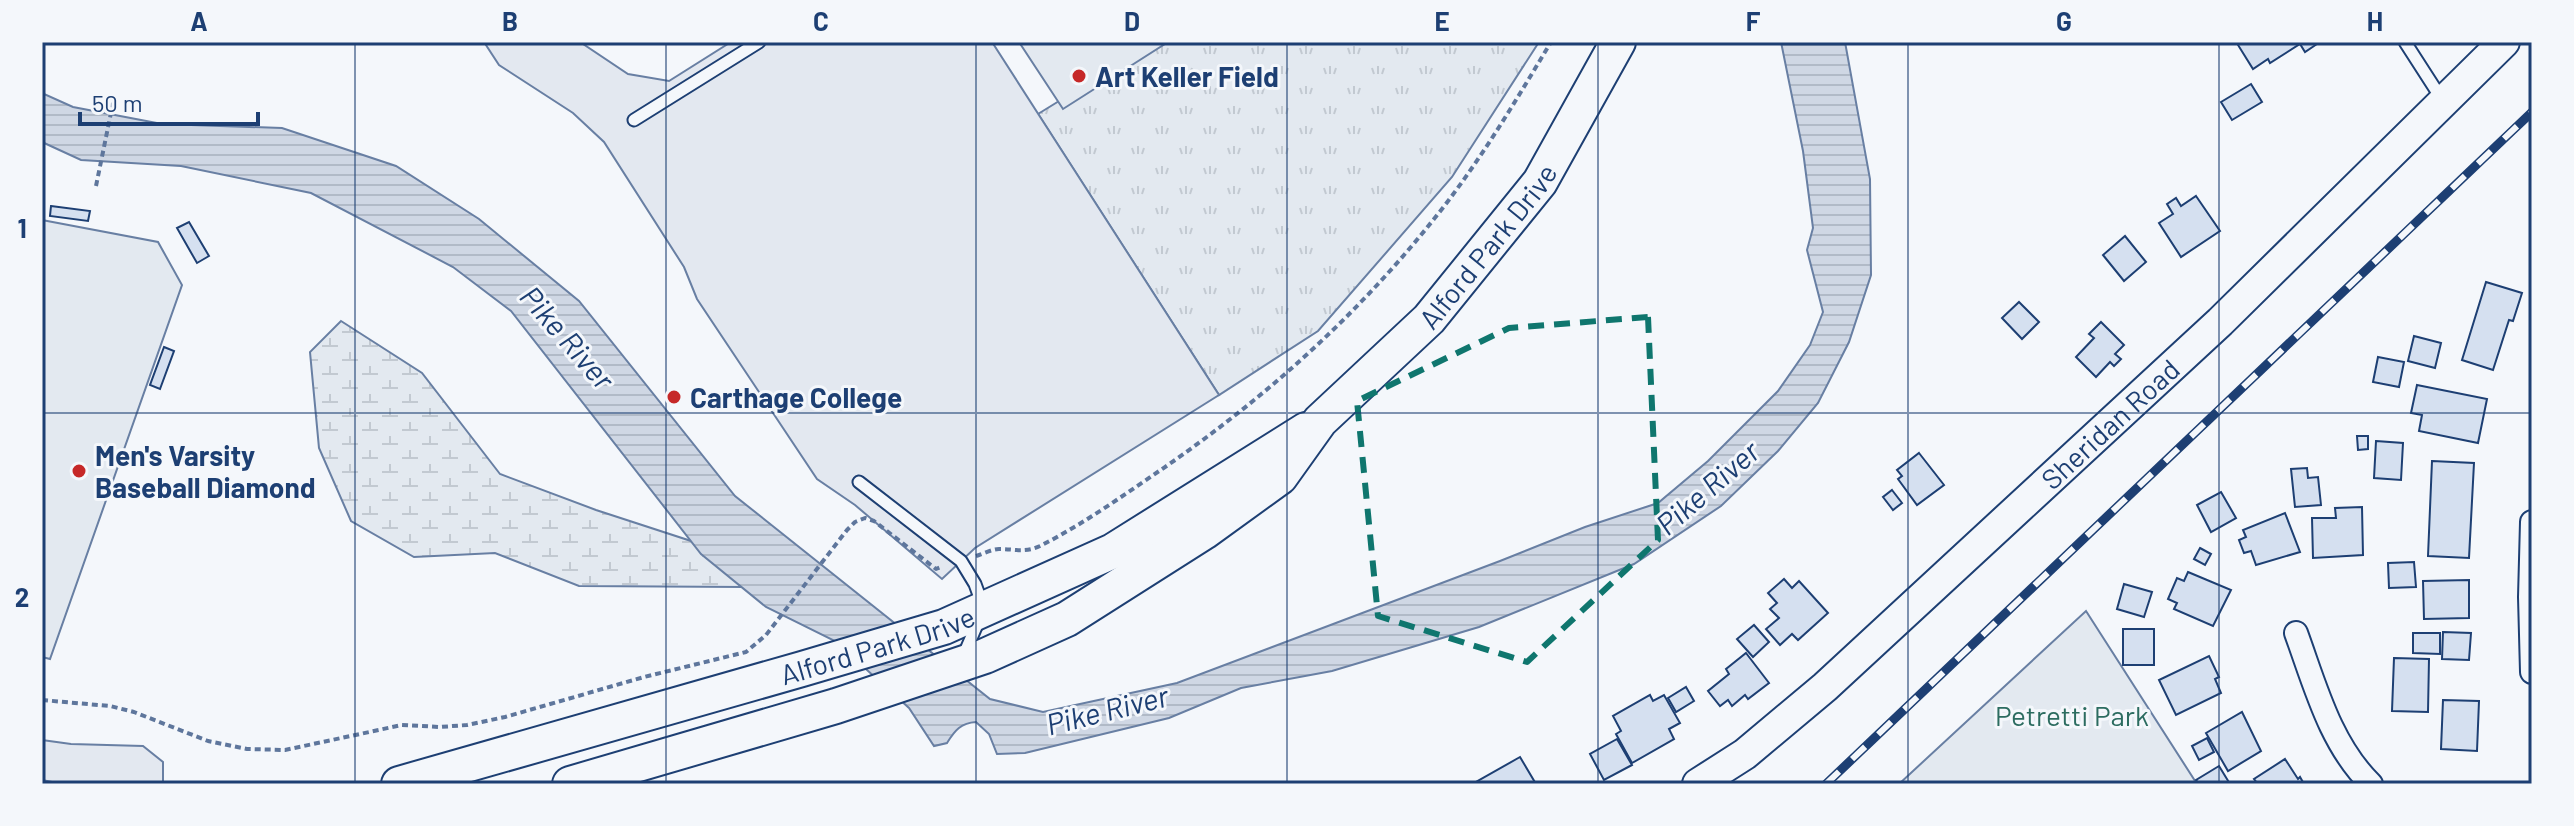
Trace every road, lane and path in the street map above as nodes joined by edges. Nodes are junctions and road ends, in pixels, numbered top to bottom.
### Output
1 (759, 42) edge
2 (1551, 42) edge
3 (1618, 42) edge
4 (2405, 42) edge
5 (2504, 42) edge
6 (2443, 102) junction
7 (113, 103) dead end
8 (634, 120) dead end
9 (96, 186) dead end
10 (1320, 421) junction
11 (859, 482) dead end
12 (2532, 522) edge
13 (961, 561) junction
14 (984, 608) junction
15 (2296, 633) dead end
16 (972, 661) junction
17 (2532, 672) edge
18 (42, 700) edge
19 (399, 784) edge
20 (570, 784) edge
21 (1698, 784) edge
22 (2371, 784) edge

1 - 8 lane
2 - 13 path
3 - 10 main road, Alford Park Drive
4 - 6 lane
5 - 6 street, Sheridan Road
6 - 21 street, Sheridan Road
7 - 9 path
10 - 14 main road, Alford Park Drive
10 - 16 main road, Alford Park Drive
11 - 13 lane
12 - 17 street
13 - 14 lane
13 - 18 path
14 - 16 lane
14 - 19 main road, Alford Park Drive
15 - 22 street
16 - 20 main road, Alford Park Drive

